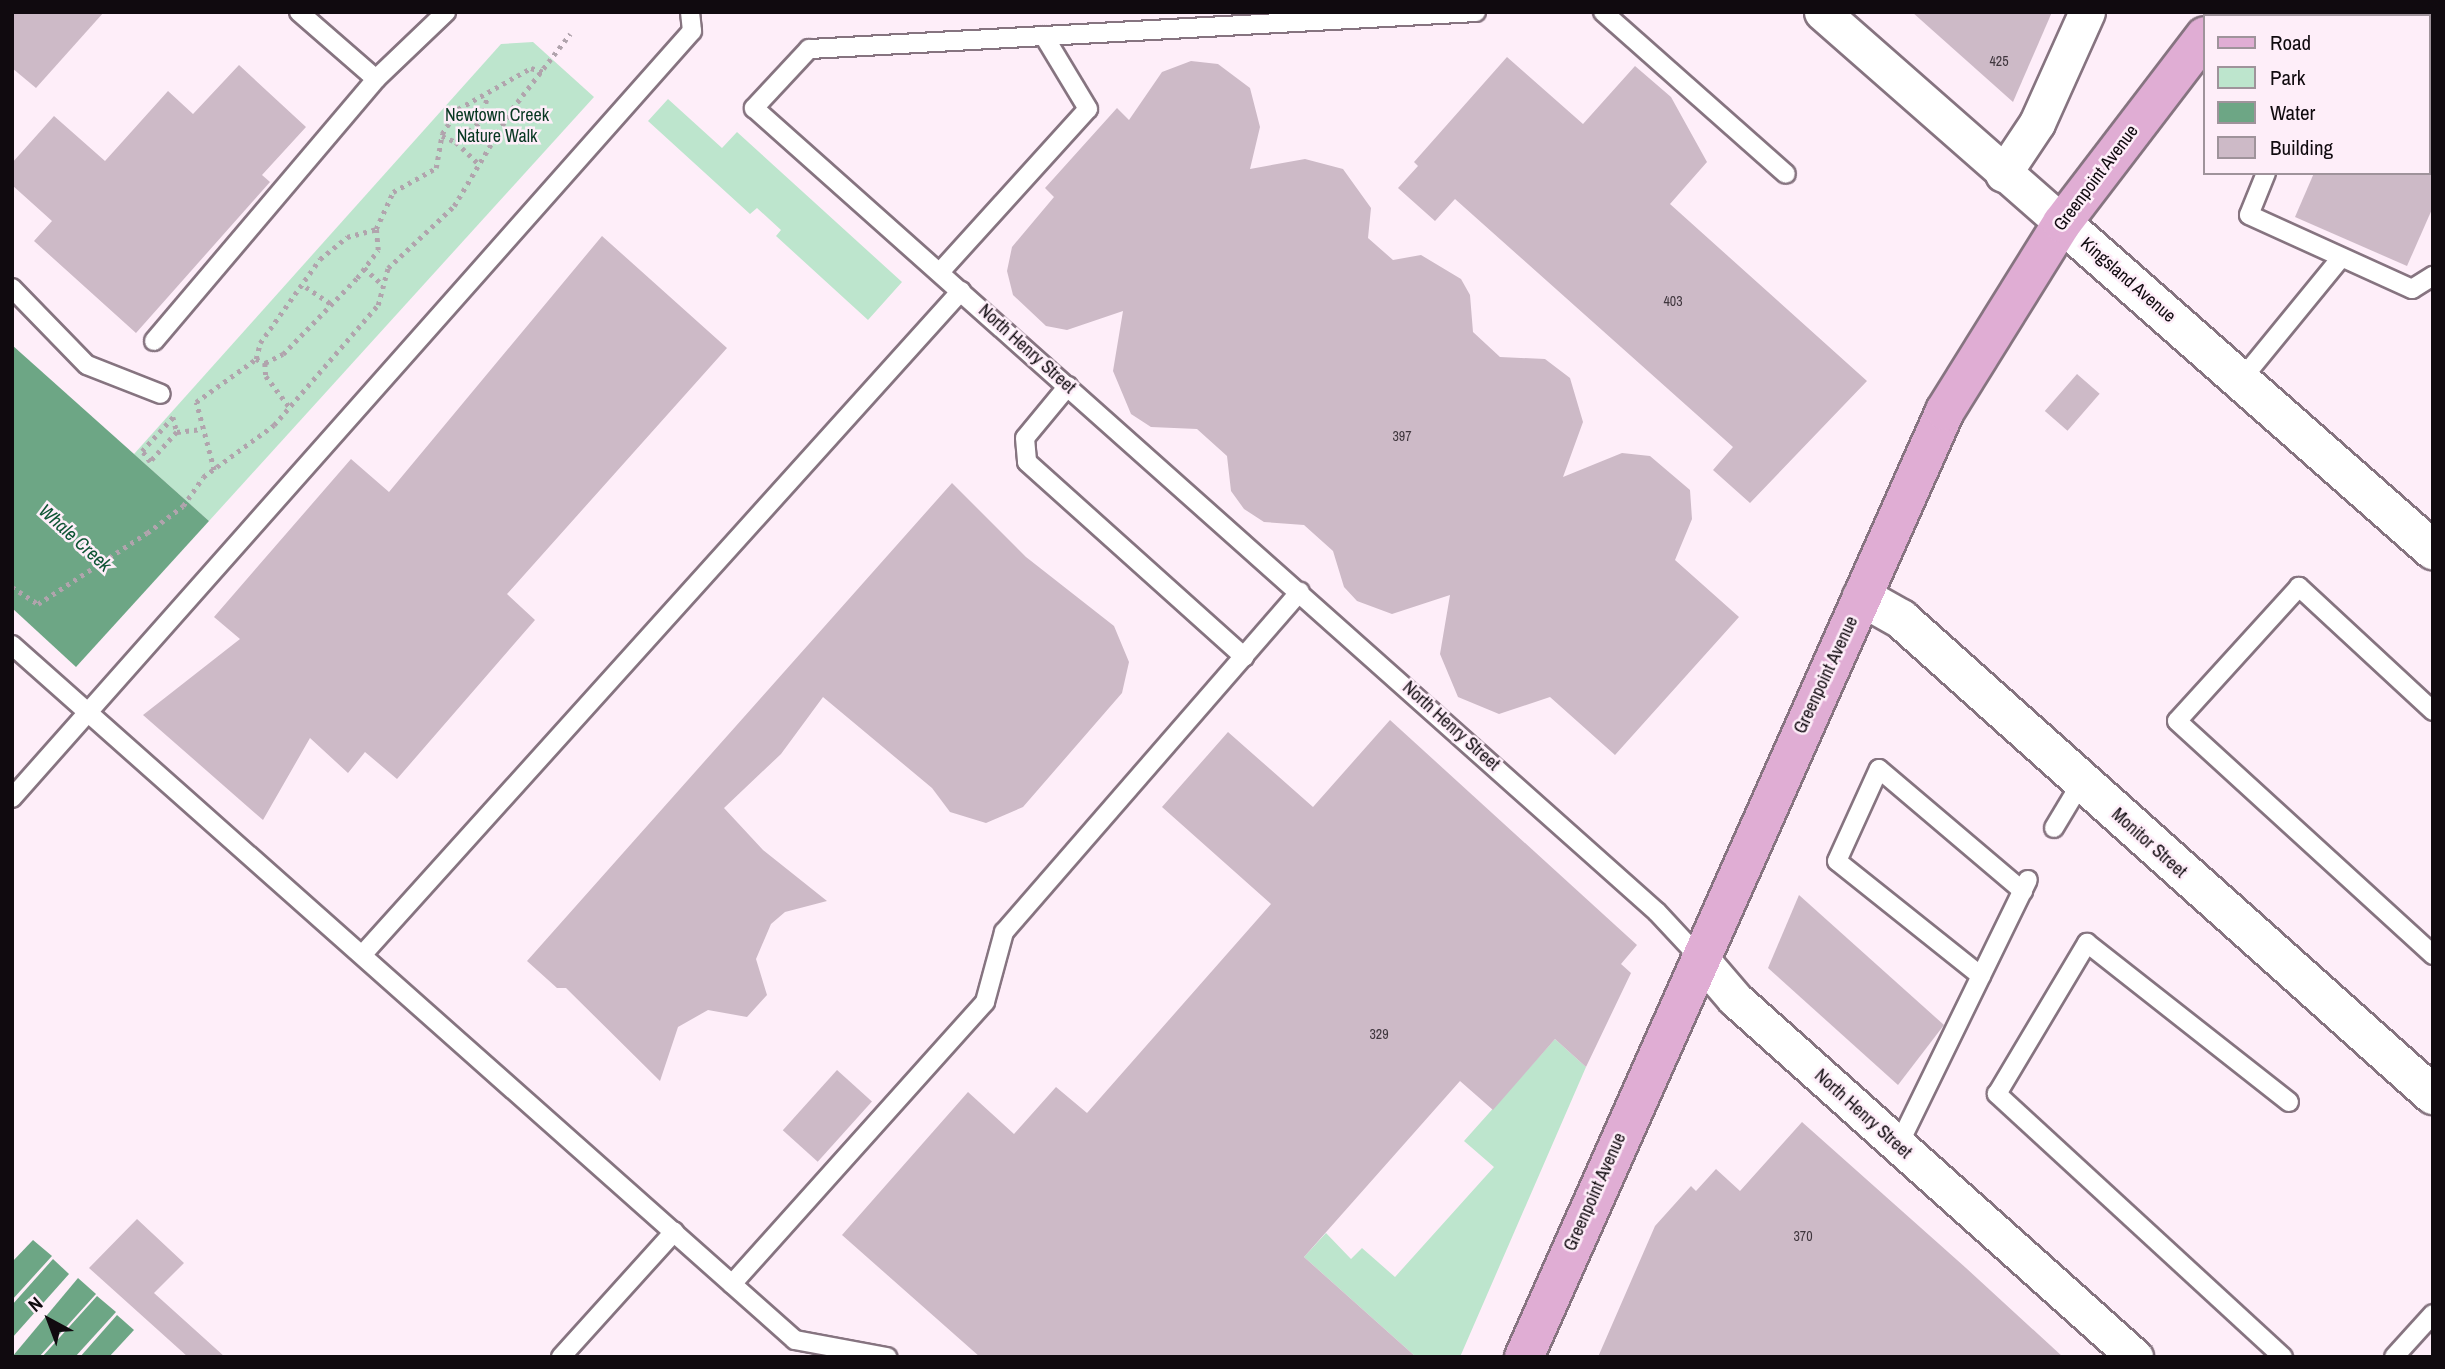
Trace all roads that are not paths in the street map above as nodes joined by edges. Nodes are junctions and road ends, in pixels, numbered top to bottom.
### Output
1 (299, 12) edge
2 (446, 12) edge
3 (690, 12) edge
4 (1476, 12) edge
5 (1603, 12) edge
6 (1822, 12) edge
7 (2087, 12) edge
8 (1044, 36) junction
9 (2204, 37) edge
10 (376, 79) junction
11 (1786, 174) dead end
12 (2003, 174) junction
13 (2265, 175) edge
14 (2062, 223) junction
15 (2340, 259) junction
16 (940, 272) junction
17 (2433, 276) edge
18 (12, 288) edge
19 (961, 291) junction
20 (154, 341) dead end
21 (2241, 380) junction
22 (1068, 386) junction
23 (160, 394) dead end
24 (2433, 550) edge
25 (1300, 592) junction
26 (1861, 597) junction
27 (12, 645) edge
28 (1244, 657) junction
29 (2433, 711) edge
30 (89, 714) junction
31 (2081, 783) junction
32 (12, 798) edge
33 (2054, 828) dead end
34 (363, 954) junction
35 (2433, 955) edge
36 (1699, 957) junction
37 (1981, 976) junction
38 (2433, 1095) edge
39 (2289, 1102) dead end
40 (1898, 1146) junction
41 (674, 1232) junction
42 (732, 1284) junction
43 (2433, 1314) edge
44 (1531, 1353) edge
45 (561, 1357) edge
46 (887, 1357) edge
47 (2136, 1357) edge
48 (2283, 1357) edge
49 (2394, 1357) edge

1 - 10 lane
2 - 10 lane
3 - 30 lane
4 - 8 lane
5 - 11 lane
6 - 12 street, Kingsland Avenue
7 - 12 street
8 - 16 lane
8 - 16 lane, North Henry Street
9 - 14 main road, Greenpoint Avenue
10 - 20 lane
12 - 14 street, Kingsland Avenue
13 - 15 lane
14 - 21 main road, Kingsland Avenue
14 - 26 main road, Greenpoint Avenue
15 - 17 lane
15 - 21 lane
16 - 19 lane, North Henry Street
18 - 23 lane
19 - 22 lane, North Henry Street
19 - 34 lane
21 - 24 main road, Kingsland Avenue
22 - 25 lane, North Henry Street
22 - 28 lane
25 - 28 lane
25 - 36 lane, North Henry Street
26 - 31 main road, Monitor Street
26 - 36 main road, Greenpoint Avenue
27 - 30 lane
28 - 42 lane
29 - 35 lane
30 - 32 lane
30 - 34 lane
31 - 33 lane
31 - 38 main road, Monitor Street
34 - 41 lane
36 - 40 street, North Henry Street
36 - 44 main road, Greenpoint Avenue
37 - 37 lane
37 - 40 lane
39 - 48 lane
40 - 47 street, North Henry Street
41 - 42 lane
41 - 45 lane
42 - 46 lane
43 - 49 lane

